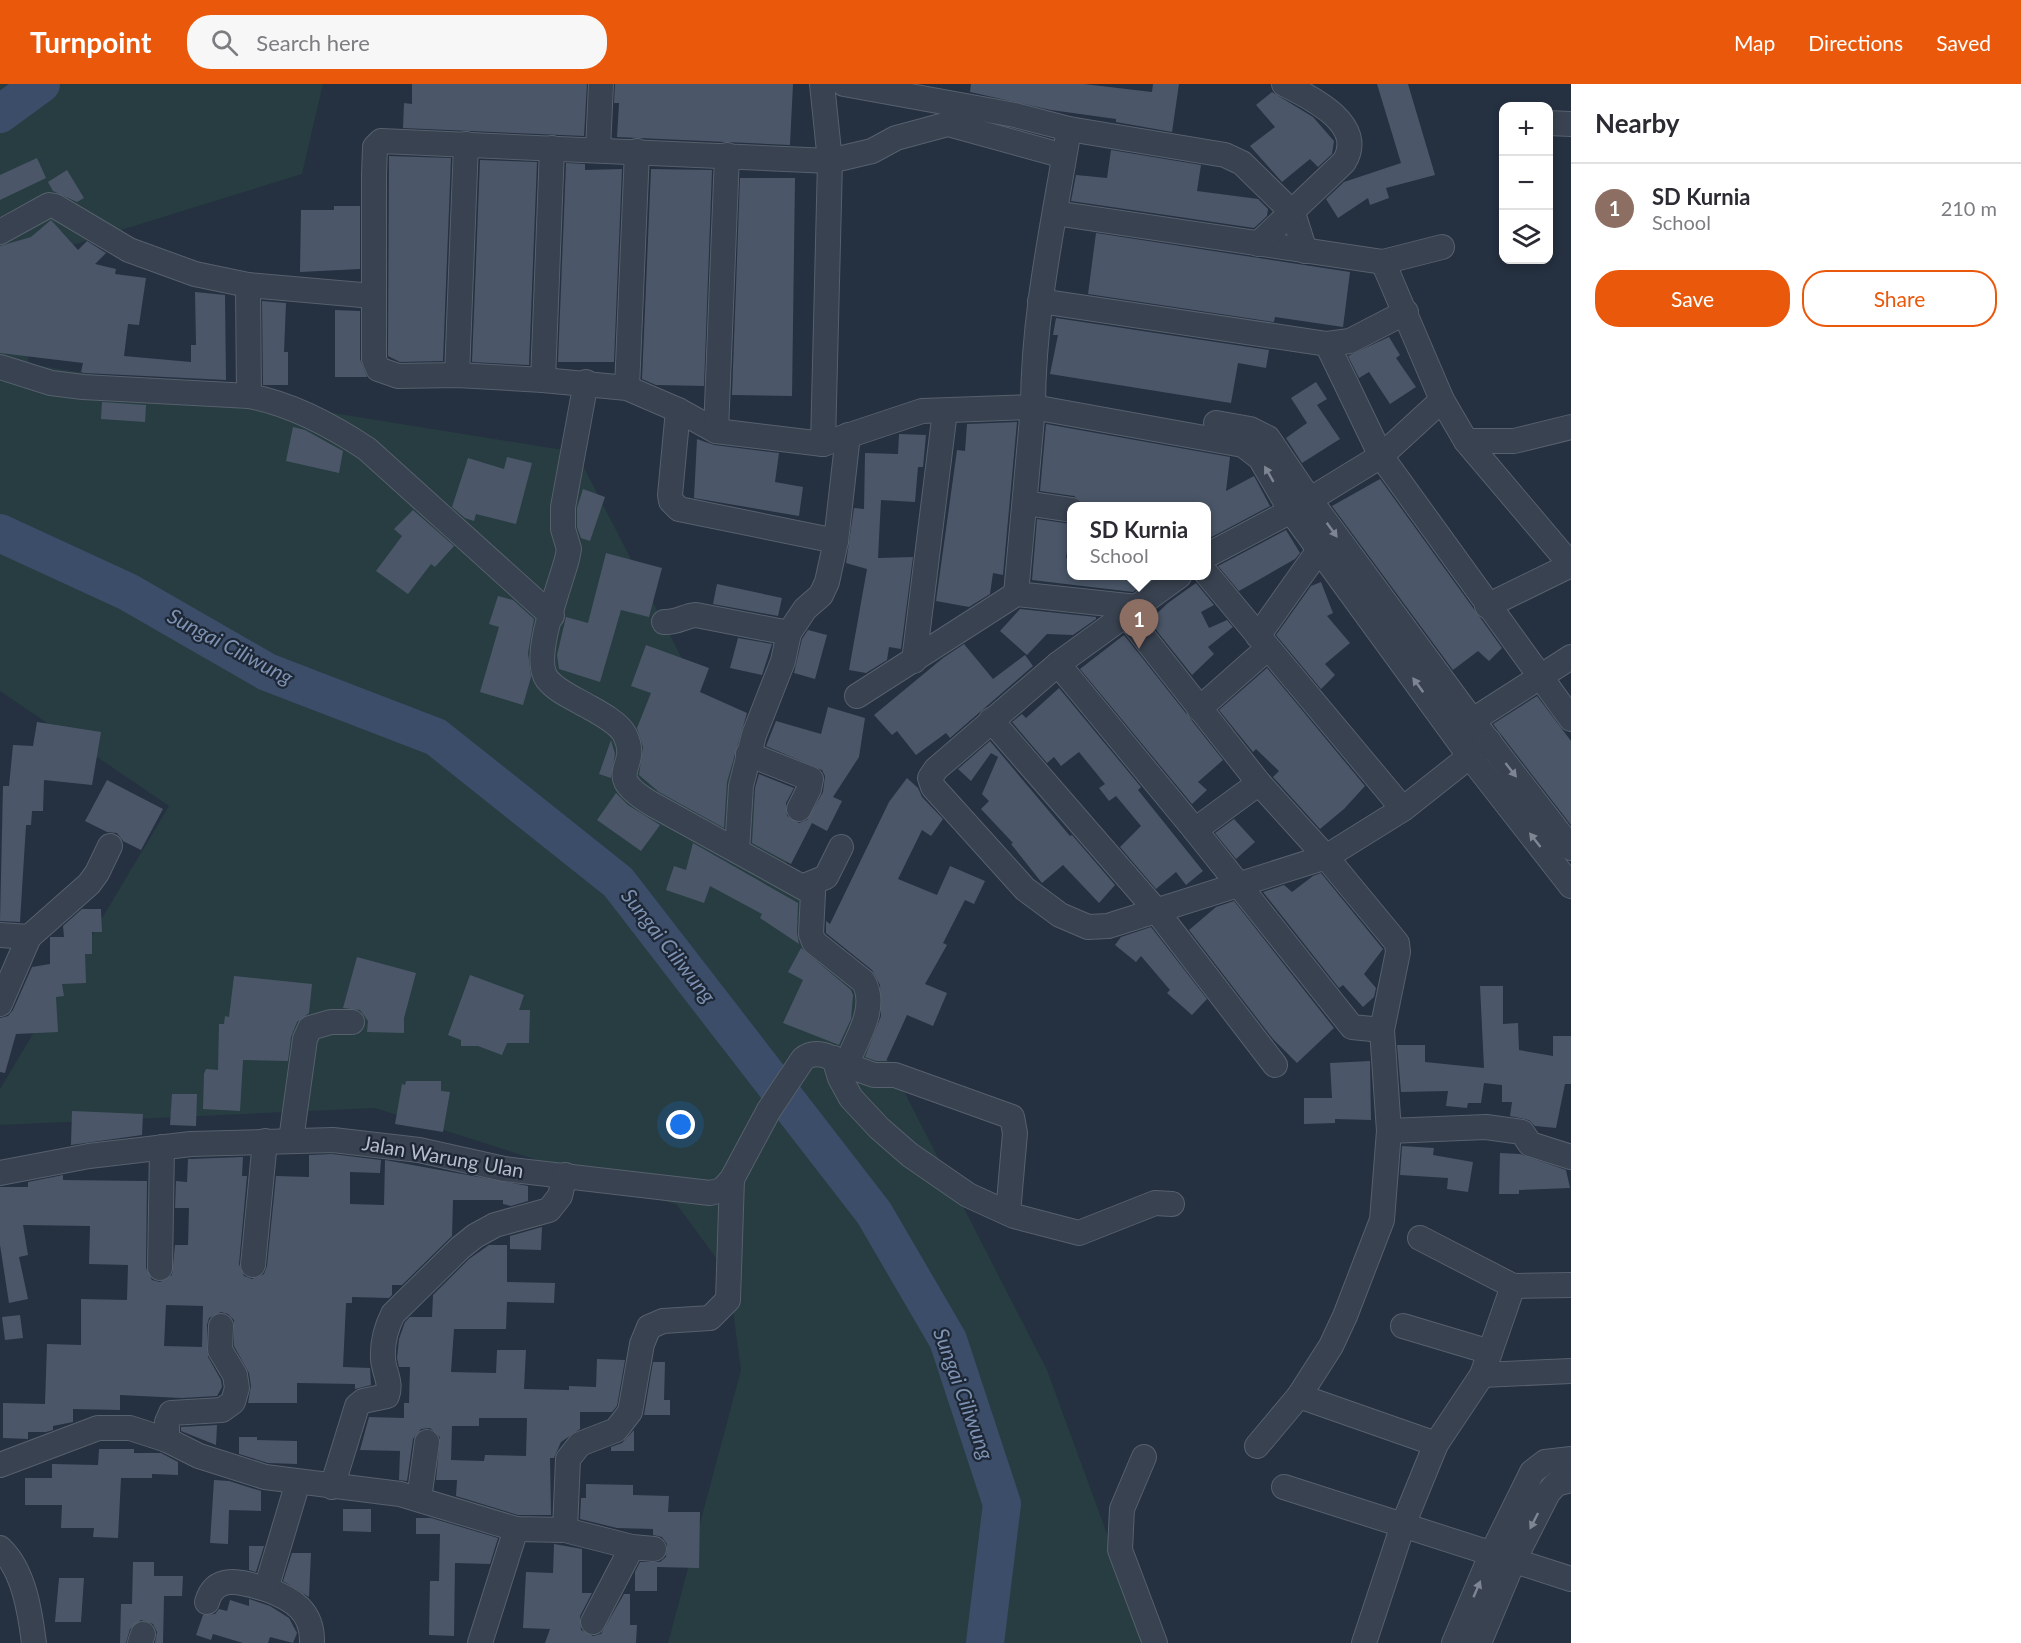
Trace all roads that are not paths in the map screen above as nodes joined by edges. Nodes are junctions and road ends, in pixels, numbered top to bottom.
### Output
1 (600, 84) edge
2 (822, 84) edge
3 (844, 84) edge
4 (1284, 84) edge
5 (939, 104) edge
6 (1553, 123) edge
7 (1571, 124) edge
8 (1069, 129) junction
9 (466, 144) junction
10 (552, 148) junction
11 (598, 150) junction
12 (637, 151) junction
13 (727, 155) junction
14 (1064, 156) junction
15 (830, 161) junction
16 (1055, 213) junction
17 (1293, 213) junction
18 (0, 232) edge
19 (1258, 244) junction
20 (1442, 247) dead end
21 (1305, 251) junction
22 (1383, 262) junction
23 (248, 285) junction
24 (373, 296) junction
25 (1040, 301) junction
26 (1406, 312) junction
27 (1327, 344) junction
28 (0, 367) edge
29 (457, 375) junction
30 (543, 380) junction
31 (585, 382) junction
32 (627, 388) junction
33 (249, 396) junction
34 (1033, 399) junction
35 (1442, 400) junction
36 (678, 410) junction
37 (945, 411) junction
38 (1571, 427) edge
39 (716, 431) junction
40 (848, 435) junction
41 (1466, 441) junction
42 (823, 444) junction
43 (1381, 456) junction
44 (1025, 503) junction
45 (1300, 506) junction
46 (1067, 509) edge
47 (836, 541) junction
48 (1319, 550) junction
49 (1211, 553) edge
50 (1211, 579) edge
51 (1174, 580) edge
52 (1016, 594) junction
53 (1487, 606) junction
54 (1132, 611) junction
55 (552, 616) junction
56 (664, 622) dead end
57 (789, 633) junction
58 (1263, 642) junction
59 (1571, 657) edge
60 (914, 661) junction
61 (1058, 664) junction
62 (1540, 675) junction
63 (857, 696) dead end
64 (1199, 710) junction
65 (1571, 719) edge
66 (992, 720) junction
67 (1462, 727) junction
68 (1489, 741) junction
69 (748, 754) junction
70 (1471, 758) junction
71 (1259, 783) junction
72 (799, 809) dead end
73 (1402, 809) junction
74 (1195, 830) junction
75 (110, 846) dead end
76 (841, 847) dead end
77 (1571, 848) edge
78 (736, 849) junction
79 (1326, 857) junction
80 (1240, 885) junction
81 (804, 886) junction
82 (1571, 886) edge
83 (1155, 909) junction
84 (0, 935) edge
85 (29, 937) junction
86 (0, 1004) edge
87 (352, 1022) dead end
88 (1382, 1030) junction
89 (840, 1062) junction
90 (1275, 1065) dead end
91 (1389, 1131) junction
92 (291, 1140) junction
93 (266, 1141) junction
94 (162, 1147) junction
95 (1571, 1157) edge
96 (0, 1173) edge
97 (565, 1175) junction
98 (732, 1179) junction
99 (1172, 1204) dead end
100 (1008, 1214) junction
101 (1420, 1238) dead end
102 (253, 1265) dead end
103 (160, 1268) dead end
104 (1571, 1285) edge
105 (1513, 1286) junction
106 (221, 1326) dead end
107 (1403, 1326) dead end
108 (1486, 1364) junction
109 (1571, 1371) edge
110 (1299, 1396) junction
111 (167, 1440) junction
112 (427, 1442) dead end
113 (1436, 1444) junction
114 (1257, 1446) dead end
115 (1143, 1457) dead end
116 (1571, 1459) edge
117 (0, 1465) edge
118 (1571, 1480) edge
119 (298, 1482) junction
120 (332, 1487) junction
121 (1284, 1488) dead end
122 (419, 1499) junction
123 (1402, 1525) junction
124 (516, 1529) junction
125 (565, 1530) junction
126 (0, 1548) edge
127 (1502, 1559) junction
128 (1571, 1579) edge
129 (266, 1589) junction
130 (207, 1602) dead end
131 (593, 1622) dead end
132 (34, 1643) edge
133 (312, 1643) edge
134 (480, 1643) edge
135 (1155, 1643) edge
136 (1364, 1643) edge
137 (1454, 1643) edge
138 (1479, 1643) edge

1 - 11 street
2 - 15 street
3 - 5 street
4 - 17 street
5 - 8 street
5 - 14 street
5 - 15 street
6 - 7 street
8 - 14 street
8 - 17 street
9 - 10 street
9 - 24 street
9 - 29 street
10 - 11 street
10 - 30 street
11 - 12 street
12 - 13 street
12 - 32 street
13 - 15 street
13 - 39 street
14 - 16 street
15 - 42 street
16 - 19 street
16 - 25 street
17 - 19 street
17 - 21 street
18 - 23 street
19 - 21 street
20 - 22 street
21 - 22 street
22 - 26 street
23 - 24 street
23 - 33 street
24 - 29 street
25 - 27 street
25 - 34 street
26 - 27 street
26 - 35 street
27 - 43 street
28 - 33 street
29 - 30 street
30 - 31 street
31 - 32 street
31 - 55 street
32 - 36 street
33 - 55 street
34 - 37 street
34 - 44 street
34 - 45 street
35 - 41 street
35 - 43 street
36 - 39 street
36 - 47 street
37 - 40 street
37 - 60 street
38 - 41 street
39 - 42 street
40 - 42 street
40 - 47 street
41 - 53 street
43 - 45 street
43 - 53 street
44 - 46 street
44 - 52 street
45 - 48 street
45 - 49 street
45 -> 67 street
47 - 57 street
48 - 58 street
67 -> 48 street
50 - 58 street
51 - 54 street
52 - 54 street
52 - 60 street
53 - 62 street
54 - 61 street
54 - 64 street
55 - 78 street
56 - 57 street
57 - 69 street
58 - 64 street
58 - 73 street
59 - 62 street
60 - 63 street
61 - 66 street
61 - 74 street
62 - 65 street
62 - 67 street
64 - 71 street
66 - 83 street
66 - 83 street
67 - 68 street
67 - 70 street
68 - 70 street
68 -> 77 street
69 - 72 street
69 - 78 street
70 - 73 street
82 -> 70 street
71 - 74 street
71 - 79 street
73 - 79 street
74 - 80 street
75 - 85 street
76 - 81 street
78 - 81 street
79 - 80 street
79 - 88 street
80 - 83 street
80 - 88 street
81 - 89 street
83 - 90 street
84 - 85 street
85 - 86 street
87 - 92 street
88 - 91 street
89 - 98 street
89 - 100 street
89 - 100 street
91 - 95 street
91 - 110 street
92 - 93 street, Jalan Warung Ulan
92 - 97 street, Jalan Warung Ulan
93 - 94 street, Jalan Warung Ulan
93 - 102 street
94 - 96 street, Jalan Warung Ulan
94 - 103 street
97 - 98 street, Jalan Warung Ulan
97 - 120 street
98 - 125 street
99 - 100 street
101 - 105 street
104 - 105 street
105 - 108 street
106 - 111 street
107 - 108 street
108 - 109 street
108 - 113 street
110 - 113 street
110 - 114 street
111 - 117 street
111 - 119 street
112 - 122 street
113 - 123 street
115 - 135 street
116 - 127 street
118 -> 127 street
119 - 120 street
119 - 129 street
120 - 122 street
121 - 123 street
122 - 124 street
123 - 127 street
123 - 136 street
124 - 125 street
124 - 134 street
125 - 131 street
126 - 132 street
127 - 128 street
137 -> 127 street
127 - 138 street
129 - 130 street
129 - 133 street

